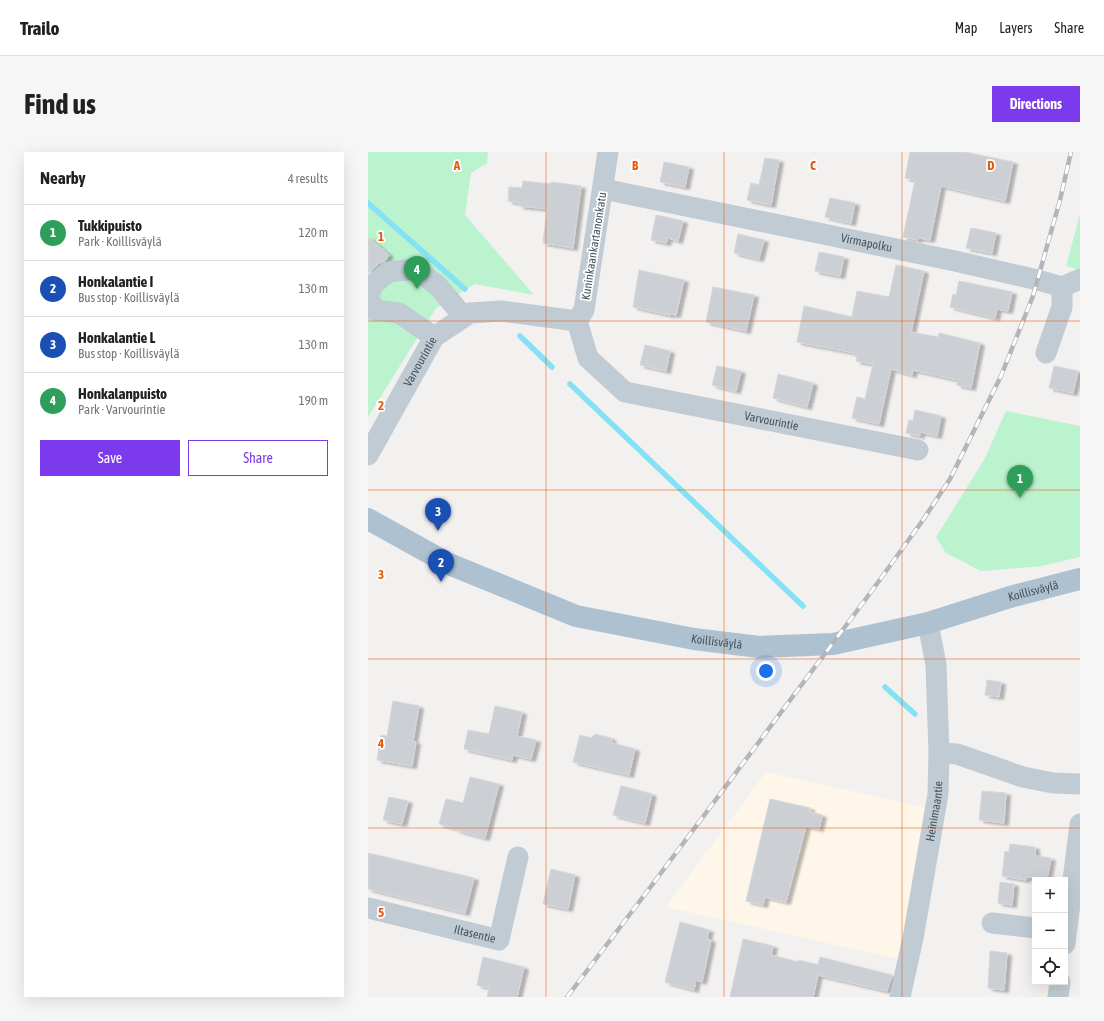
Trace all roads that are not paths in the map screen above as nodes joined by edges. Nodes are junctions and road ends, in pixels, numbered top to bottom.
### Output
1 (608, 152) edge
2 (603, 189) junction
3 (1071, 283) edge
4 (464, 317) junction
5 (577, 321) junction
6 (434, 337) junction
7 (1046, 353) dead end
8 (918, 450) dead end
9 (368, 455) edge
10 (368, 519) edge
11 (1080, 579) edge
12 (928, 623) junction
13 (939, 753) junction
14 (1080, 784) edge
15 (1080, 824) edge
16 (518, 857) dead end
17 (368, 908) edge
18 (992, 923) dead end
19 (1032, 928) edge
20 (1069, 935) edge
21 (1060, 985) edge
22 (900, 997) edge
23 (1058, 997) edge

1 - 2 street, Kuninkaankartanonkatu
2 - 3 street, Virmapolku
2 - 5 street, Kuninkaankartanonkatu
3 - 7 street, Virmapolku
4 - 5 street, Varvourintie
4 - 6 street, Varvourintie
4 - 6 street
5 - 8 street, Varvourintie
6 - 9 street, Varvourintie
10 - 12 main road, Koillisväylä
11 - 12 main road, Koillisväylä
12 - 13 street, Heinimaantie
13 - 14 street
13 - 22 street, Heinimaantie
15 - 20 street
16 - 17 street, Iltasentie
18 - 19 street
21 - 23 street

